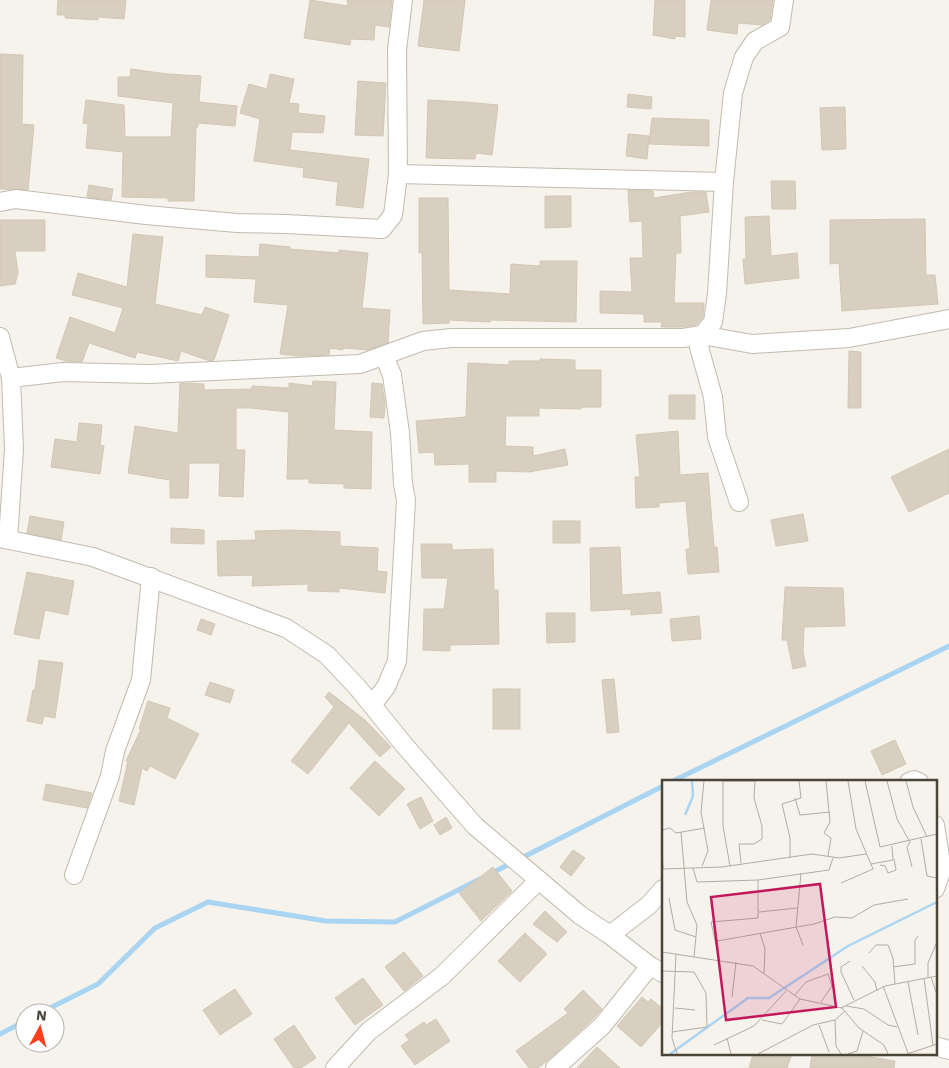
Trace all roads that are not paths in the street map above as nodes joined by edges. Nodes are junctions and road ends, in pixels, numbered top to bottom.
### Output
1 (404, 0) edge
2 (784, 0) edge
3 (398, 174) junction
4 (724, 182) junction
5 (0, 202) edge
6 (949, 319) edge
7 (702, 335) junction
8 (0, 337) edge
9 (384, 356) junction
10 (11, 378) junction
11 (739, 502) dead end
12 (4, 539) edge
13 (151, 577) junction
14 (372, 705) junction
15 (936, 831) edge
16 (74, 875) dead end
17 (539, 880) junction
18 (936, 885) edge
19 (662, 890) edge
20 (610, 935) junction
21 (657, 970) edge
22 (936, 1046) edge
23 (949, 1050) edge
24 (335, 1068) edge
25 (555, 1068) edge

1 - 3 street
2 - 4 street
3 - 4 street
3 - 5 street
4 - 7 street
6 - 7 street
7 - 9 street
7 - 11 street
8 - 10 street
9 - 10 street
9 - 14 street
10 - 12 street
12 - 13 street
13 - 14 street
13 - 16 street
14 - 17 street
15 - 18 street
17 - 20 street
17 - 24 street
19 - 20 street
20 - 21 street
21 - 25 street
22 - 23 street

